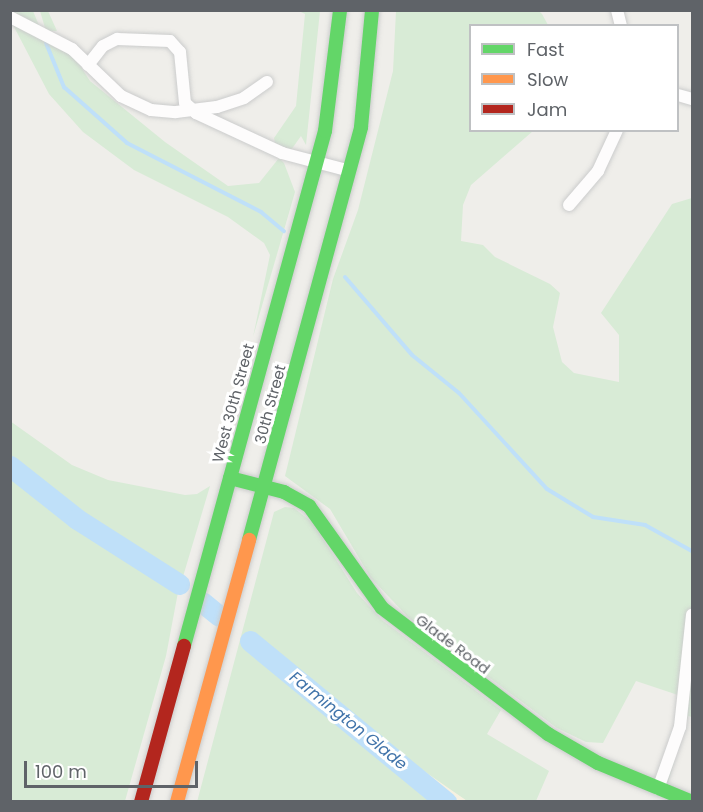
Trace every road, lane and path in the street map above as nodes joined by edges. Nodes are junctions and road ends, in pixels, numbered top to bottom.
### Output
1 (340, 10) edge
2 (372, 10) edge
3 (10, 17) edge
4 (88, 65) junction
5 (267, 82) dead end
6 (192, 110) junction
7 (616, 132) edge
8 (316, 162) junction
9 (350, 171) junction
10 (569, 205) dead end
11 (230, 478) junction
12 (265, 486) junction
13 (693, 615) edge
14 (658, 789) junction
15 (141, 801) edge
16 (177, 801) edge
17 (692, 801) edge

1 - 8 main road, West 30th Street
2 - 9 main road, 30th Street
3 - 4 street
4 - 6 street
4 - 6 street
5 - 6 street
6 - 8 street
7 - 10 street
8 - 9 street
8 - 11 main road, West 30th Street
9 - 12 main road, 30th Street
11 - 12 main road, Glade Road
11 - 15 main road, West 30th Street
12 - 14 main road, Glade Road
12 - 16 main road, 30th Street
13 - 14 street
14 - 17 main road, Glade Road

